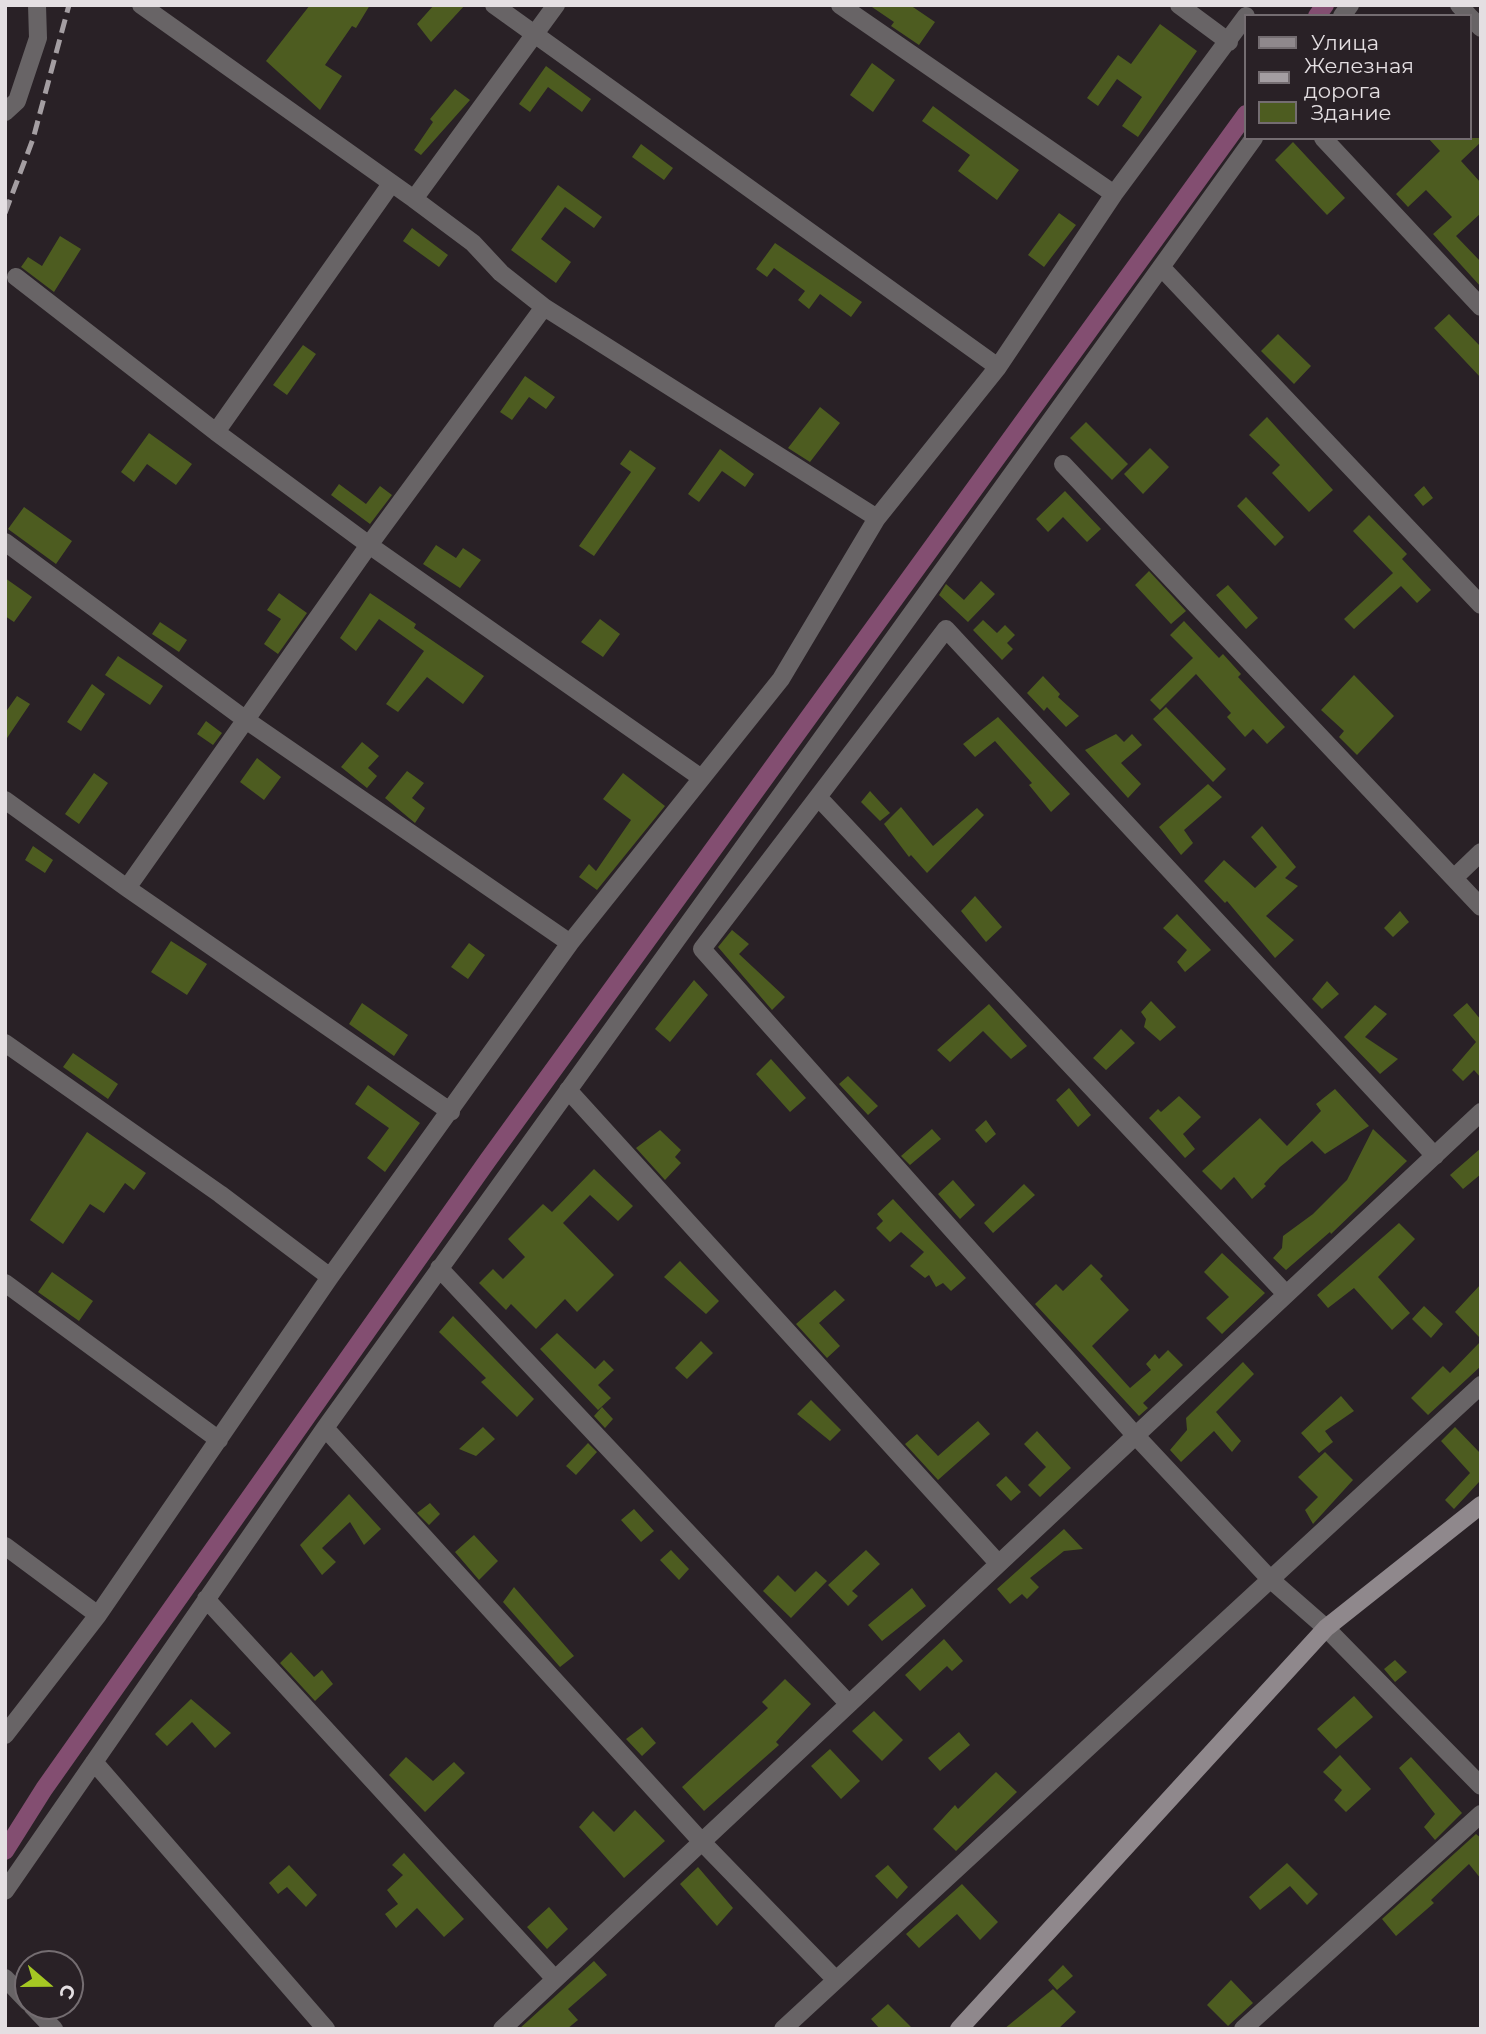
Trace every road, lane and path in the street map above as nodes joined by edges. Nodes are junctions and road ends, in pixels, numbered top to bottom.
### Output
1 (37, 5) edge
2 (141, 5) edge
3 (494, 5) edge
4 (556, 5) edge
5 (840, 5) edge
6 (1179, 5) edge
7 (1244, 19) edge
8 (536, 35) junction
9 (1229, 42) junction
10 (5, 112) edge
11 (1253, 140) edge
12 (1325, 140) edge
13 (391, 184) junction
14 (1114, 194) junction
15 (414, 199) junction
16 (1161, 267) junction
17 (16, 276) dead end
18 (544, 307) junction
19 (1481, 307) edge
20 (998, 367) junction
21 (216, 432) junction
22 (1063, 464) dead end
23 (877, 519) junction
24 (5, 542) edge
25 (369, 545) junction
26 (1481, 605) edge
27 (246, 720) junction
28 (700, 777) junction
29 (818, 797) junction
30 (5, 800) edge
31 (1481, 852) edge
32 (1454, 878) junction
33 (127, 888) junction
34 (1481, 907) edge
35 (570, 943) junction
36 (5, 1043) edge
37 (568, 1090) junction
38 (451, 1112) junction
39 (1481, 1112) edge
40 (1434, 1156) junction
41 (439, 1268) junction
42 (330, 1276) junction
43 (5, 1283) edge
44 (1286, 1294) junction
45 (1481, 1385) edge
46 (325, 1428) junction
47 (1135, 1435) junction
48 (219, 1440) junction
49 (1480, 1505) edge
50 (5, 1546) edge
51 (998, 1563) junction
52 (1270, 1579) junction
53 (206, 1599) junction
54 (97, 1615) junction
55 (1326, 1628) junction
56 (848, 1703) junction
57 (5, 1735) edge
58 (94, 1762) junction
59 (1481, 1786) edge
60 (1481, 1814) edge
61 (701, 1841) junction
62 (5, 1891) edge
63 (555, 1979) junction
64 (836, 1980) junction
65 (326, 2029) edge
66 (502, 2029) edge
67 (783, 2029) edge
68 (959, 2029) edge
69 (1243, 2029) edge

1 - 10 street
2 - 13 street
3 - 8 street
4 - 8 street
5 - 14 street
6 - 9 street
7 - 9 street
8 - 15 street
8 - 20 street
9 - 14 street
11 - 16 street
12 - 19 street
13 - 15 street
13 - 21 street
14 - 20 street
15 - 18 street
16 - 26 street
16 - 37 street
17 - 21 street
18 - 23 street
18 - 25 street
20 - 23 street
21 - 25 street
22 - 32 street
23 - 28 street
24 - 27 street
25 - 27 street
25 - 28 street
27 - 33 street
27 - 35 street
28 - 35 street
29 - 40 street
29 - 44 street
29 - 47 street
30 - 33 street
31 - 32 street
32 - 34 street
33 - 38 street
35 - 38 street
36 - 42 street
37 - 41 street
37 - 51 street
38 - 42 street
39 - 40 street
40 - 44 street
41 - 46 street
41 - 56 street
42 - 48 street
43 - 48 street
44 - 47 street
45 - 52 street
46 - 53 street
46 - 61 street
47 - 51 street
47 - 52 street
48 - 54 street
49 - 55 street
50 - 54 street
51 - 56 street
52 - 55 street
52 - 64 street
53 - 58 street
53 - 63 street
54 - 57 street
55 - 59 street
55 - 68 street
56 - 61 street
58 - 62 street
58 - 65 street
60 - 69 street
61 - 63 street
61 - 64 street
63 - 66 street
64 - 67 street

